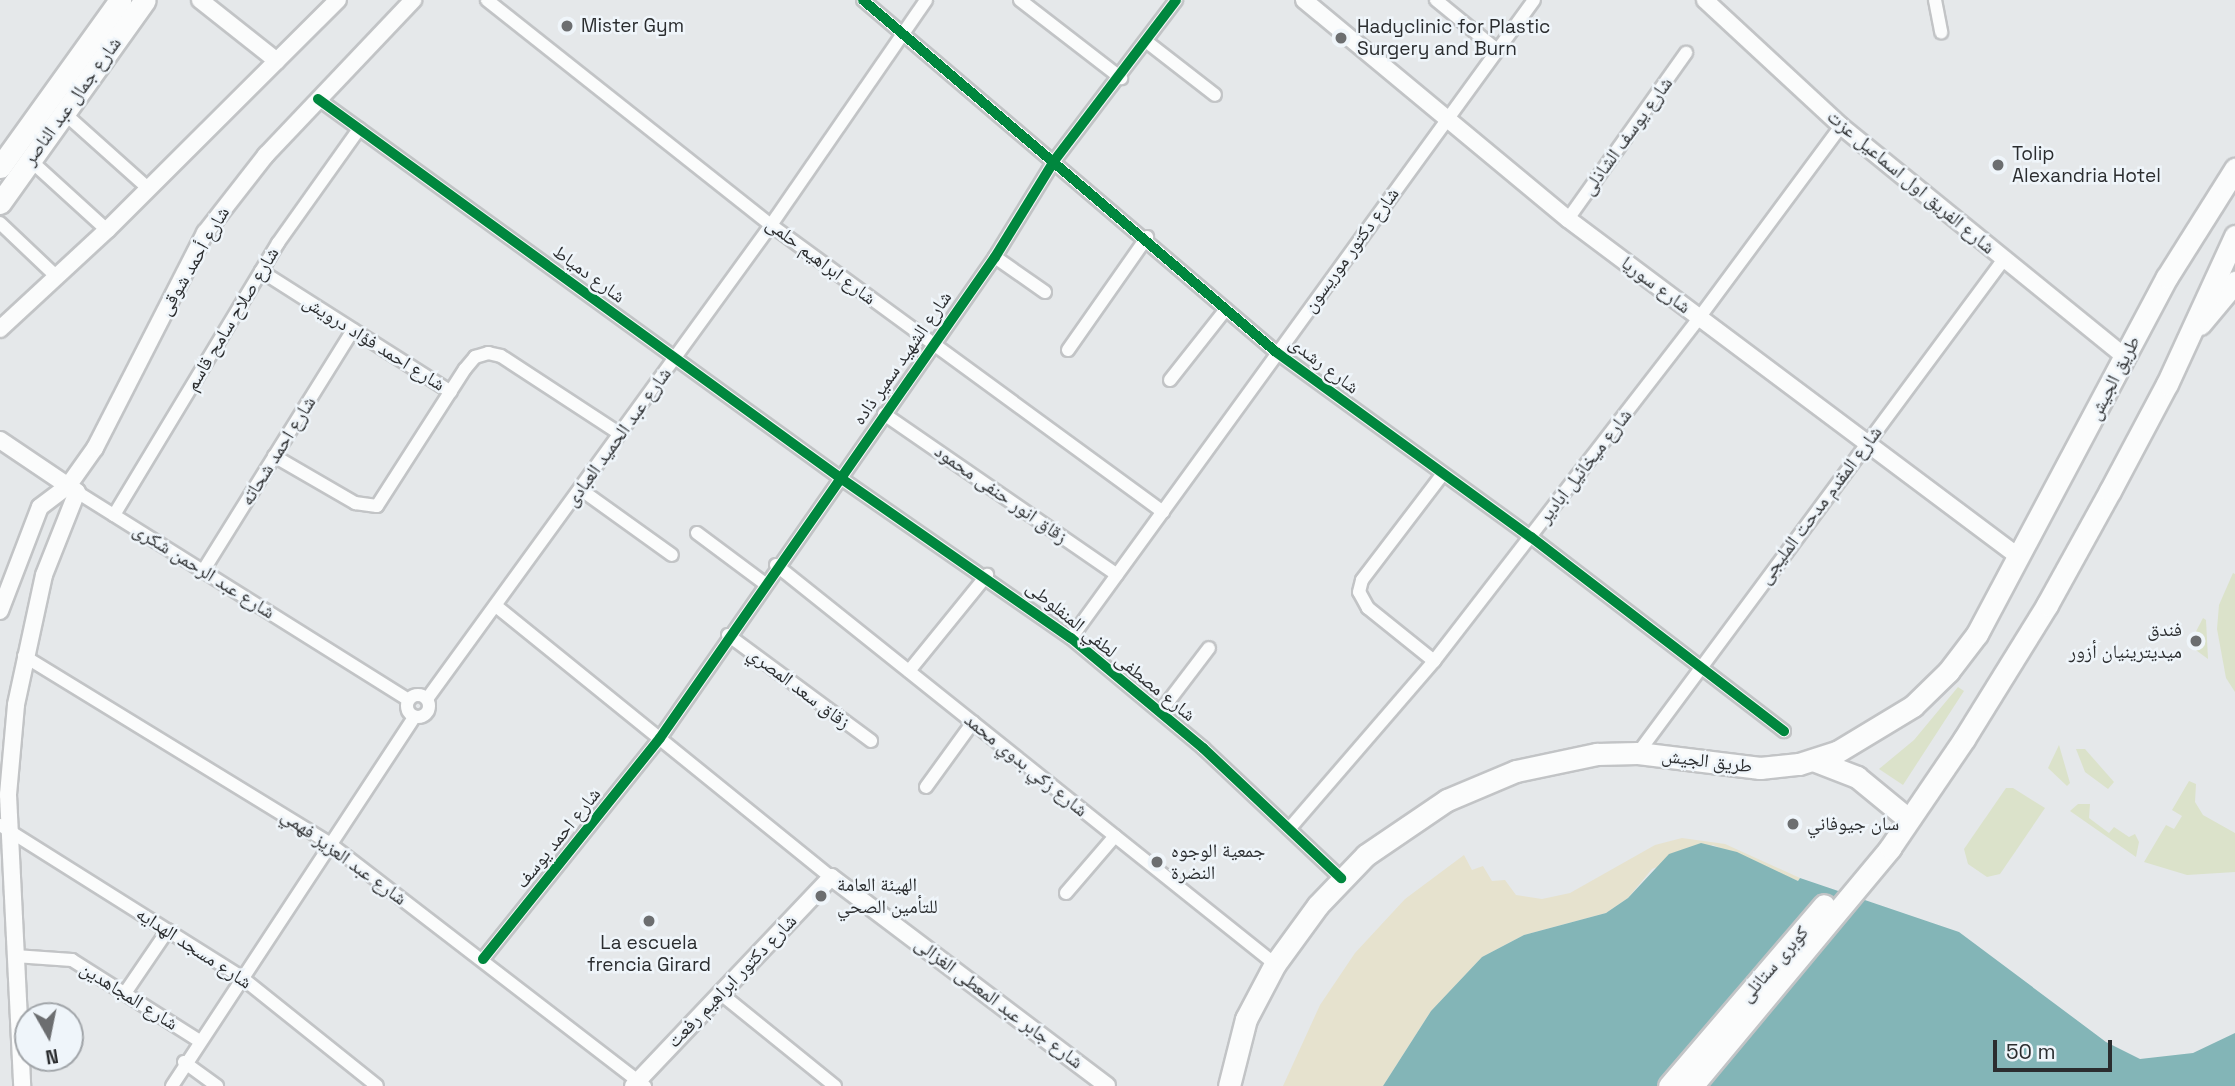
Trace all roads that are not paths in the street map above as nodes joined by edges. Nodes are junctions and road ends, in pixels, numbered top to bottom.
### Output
1 (120, 0) edge
2 (145, 0) edge
3 (200, 0) edge
4 (338, 0) edge
5 (413, 0) edge
6 (487, 0) edge
7 (863, 0) edge
8 (926, 0) edge
9 (1020, 0) edge
10 (1176, 0) edge
11 (1304, 0) edge
12 (1436, 0) edge
13 (1534, 0) edge
14 (1705, 0) edge
15 (1935, 0) edge
16 (1941, 32) dead end
17 (900, 33) junction
18 (1147, 42) junction
19 (1497, 50) junction
20 (1686, 53) dead end
21 (278, 61) junction
22 (1121, 78) junction
23 (1215, 95) dead end
24 (318, 99) junction
25 (64, 113) junction
26 (1446, 122) junction
27 (1841, 126) junction
28 (359, 129) junction
29 (3, 155) edge
30 (30, 160) junction
31 (1054, 161) junction
32 (2235, 169) edge
33 (149, 188) junction
34 (0, 203) edge
35 (1568, 219) junction
36 (0, 223) edge
37 (771, 225) junction
38 (107, 230) junction
39 (2235, 236) edge
40 (1147, 237) junction
41 (995, 257) junction
42 (2004, 259) junction
43 (261, 271) junction
44 (57, 277) junction
45 (2235, 282) edge
46 (1045, 292) dead end
47 (1226, 309) junction
48 (1699, 318) junction
49 (0, 329) edge
50 (353, 330) junction
51 (2189, 336) junction
52 (933, 345) junction
53 (1068, 350) dead end
54 (1276, 352) junction
55 (2124, 356) junction
56 (675, 358) junction
57 (1170, 380) dead end
58 (451, 392) junction
59 (884, 414) junction
60 (620, 434) junction
61 (0, 440) edge
62 (1866, 443) junction
63 (274, 456) junction
64 (1442, 475) junction
65 (839, 477) junction
66 (72, 489) junction
67 (580, 489) junction
68 (1163, 512) junction
69 (114, 515) junction
70 (697, 533) dead end
71 (1531, 537) junction
72 (672, 555) dead end
73 (2019, 557) junction
74 (776, 565) junction
75 (203, 571) junction
76 (987, 575) junction
77 (1117, 575) junction
78 (764, 583) junction
79 (496, 606) junction
80 (0, 611) edge
81 (728, 635) junction
82 (1072, 638) junction
83 (1209, 648) dead end
84 (24, 656) junction
85 (1434, 661) junction
86 (1699, 667) junction
87 (909, 671) junction
88 (427, 699) junction
89 (408, 700) junction
90 (1161, 711) junction
91 (414, 717) junction
92 (973, 722) junction
93 (1784, 731) dead end
94 (660, 738) junction
95 (871, 741) dead end
96 (1638, 753) junction
97 (1813, 760) junction
98 (926, 787) dead end
99 (1908, 818) junction
100 (5, 828) edge
101 (1290, 828) junction
102 (1115, 836) junction
103 (329, 844) junction
104 (1885, 845) junction
105 (831, 877) junction
106 (1341, 878) junction
107 (1066, 893) dead end
108 (167, 930) junction
109 (15, 956) junction
110 (483, 960) junction
111 (1275, 964) junction
112 (241, 977) junction
113 (125, 993) junction
114 (720, 993) junction
115 (198, 1040) junction
116 (184, 1062) junction
117 (639, 1084) edge
118 (22, 1086) edge
119 (172, 1086) edge
120 (217, 1086) edge
121 (377, 1086) edge
122 (835, 1086) edge
123 (1107, 1086) edge
124 (1229, 1086) edge
125 (1669, 1086) edge
126 (1692, 1086) edge

1 - 29 main road, شارع جمال عبد الناصر
2 - 25 main road, شارع جمال عبد الناصر
3 - 21 street
4 - 21 street
5 - 24 street, شارع أحمد شوقى
6 - 37 street, شارع ابراهيم حلمى
7 - 17 street, شارع رشدى
8 - 17 street, شارع عبد الحميد العبادى
9 - 22 street
10 - 18 street, شارع الشهيد سمير ذاده
11 - 26 street, شارع سوريا
12 - 19 street
13 - 19 street, شارع دكتور موريسون
14 - 27 street, شارع الفريق اول اسماعيل عزت
15 - 16 street
17 - 31 street, شارع رشدى
17 - 37 street, شارع عبد الحميد العبادى
18 - 22 street, شارع الشهيد سمير ذاده
18 - 23 street
19 - 26 street, شارع دكتور موريسون
20 - 35 street, شارع يوسف الشاذلى
21 - 33 street
22 - 31 street, شارع الشهيد سمير ذاده
24 - 28 street, شارع دمياط
24 - 66 street, شارع أحمد شوقى
25 - 30 main road, شارع جمال عبد الناصر
25 - 33 street
26 - 35 street, شارع سوريا
26 - 54 street, شارع دكتور موريسون
27 - 42 street, شارع الفريق اول اسماعيل عزت
27 - 48 street, شارع ميخائيل ابادير
28 - 43 street, شارع صلاح سامح قاسم
28 - 56 street, شارع دمياط
30 - 34 main road, شارع جمال عبد الناصر
30 - 38 street
31 - 40 street, شارع رشدى
31 - 41 street, شارع الشهيد سمير ذاده
32 - 55 main road, طريق الجيش
33 - 38 street
35 - 48 street, شارع سوريا
36 - 44 street
37 - 52 street, شارع ابراهيم حلمى
37 - 56 street, شارع عبد الحميد العبادى
38 - 44 street
39 - 51 main road
40 - 47 street, شارع رشدى
40 - 53 street
41 - 46 street
41 - 52 street, شارع الشهيد سمير ذاده
42 - 55 street, شارع الفريق اول اسماعيل عزت
42 - 62 street, شارع المقدم مدحت المليجى
43 - 50 street, شارع احمد فؤاد درويش
43 - 69 street, شارع صلاح سامح قاسم
44 - 49 street
45 - 51 main road
47 - 54 street, شارع رشدى
47 - 57 street
48 - 62 street, شارع سوريا
48 - 71 street, شارع ميخائيل ابادير
50 - 58 street, شارع احمد فؤاد درويش
50 - 63 street, شارع احمد شحاته
51 - 99 main road
52 - 59 street, شارع الشهيد سمير ذاده
52 - 68 street, شارع ابراهيم حلمى
54 - 64 street, شارع رشدى
54 - 68 street, شارع دكتور موريسون
55 - 73 main road, طريق الجيش
56 - 60 street, شارع عبد الحميد العبادى
56 - 65 street, شارع دمياط
58 - 60 street, شارع احمد فؤاد درويش
58 - 63 street
59 - 65 street, شارع الشهيد سمير ذاده
59 - 77 street, زقاق انور حنفى محمود
60 - 67 street, شارع عبد الحميد العبادى
61 - 66 street, شارع عبد الرحمن شكرى
62 - 73 street, شارع سوريا
62 - 86 street, شارع المقدم مدحت المليجى
63 - 75 street, شارع احمد شحاته
64 - 71 street, شارع رشدى
64 - 85 street
65 - 74 street, شارع الشهيد سمير ذاده
65 - 76 street, شارع مصطفى لطفي المنفلوطى
66 - 69 street, شارع عبد الرحمن شكرى
66 - 80 street
66 - 84 street
67 - 72 street
67 - 79 street, شارع عبد الحميد العبادى
68 - 77 street, شارع دكتور موريسون
69 - 75 street, شارع عبد الرحمن شكرى
70 - 78 street
71 - 85 street, شارع ميخائيل ابادير
71 - 86 street, شارع رشدى
73 - 97 main road, طريق الجيش
74 - 78 street, شارع الشهيد سمير ذاده
74 - 87 street, شارع زكي بدوي محمد
75 - 89 street, شارع عبد الرحمن شكرى
76 - 82 street, شارع مصطفى لطفي المنفلوطى
76 - 87 street
77 - 82 street, شارع دكتور موريسون
78 - 81 street, شارع الشهيد سمير ذاده
79 - 88 street, شارع عبد الحميد العبادى
79 - 94 street, شارع جابر عبد المعطى الغزالى
81 - 94 street, شارع الشهيد سمير ذاده
81 - 95 street, زقاق سعد المصري
82 - 90 street, شارع مصطفى لطفي المنفلوطى
83 - 90 street
84 - 100 street
84 - 103 street, شارع عبد العزيز فهمي
85 - 101 street, شارع ميخائيل ابادير
86 - 93 street, شارع رشدى
86 - 96 street, شارع المقدم مدحت المليجى
87 - 92 street, شارع زكي بدوي محمد
88 - 89 street
88 - 91 street
89 - 91 street
90 - 101 street, شارع مصطفى لطفي المنفلوطى
91 - 103 street
92 - 98 street
92 - 102 street, شارع زكي بدوي محمد
94 - 105 street, شارع جابر عبد المعطى الغزالى
94 - 110 street, شارع احمد يوسف
96 - 97 main road, طريق الجيش
96 - 106 main road, طريق الجيش
97 - 99 main road
99 - 104 main road
100 - 108 street, شارع مسجد الهدايه
100 - 109 street
101 - 106 street, شارع مصطفى لطفي المنفلوطى
102 - 107 street
102 - 111 street, شارع زكي بدوي محمد
103 - 110 street, شارع عبد العزيز فهمي
103 - 112 street
104 - 125 main road, كوبرى ستانلى
104 - 126 main road, كوبرى ستانلى
105 - 114 street, شارع دكتور ابراهيم رفعت
105 - 123 street, شارع جابر عبد المعطى الغزالى
106 - 111 main road, طريق الجيش
108 - 112 street, شارع مسجد الهدايه
108 - 113 street
109 - 113 street, شارع المجاهدين
109 - 118 street
110 - 117 street, شارع عبد العزيز فهمي
111 - 124 main road, طريق الجيش
112 - 115 street
112 - 121 street, شارع مسجد الهدايه
113 - 115 street, شارع المجاهدين
114 - 117 street, شارع دكتور ابراهيم رفعت
114 - 122 street
115 - 116 street
116 - 119 street
116 - 120 street

